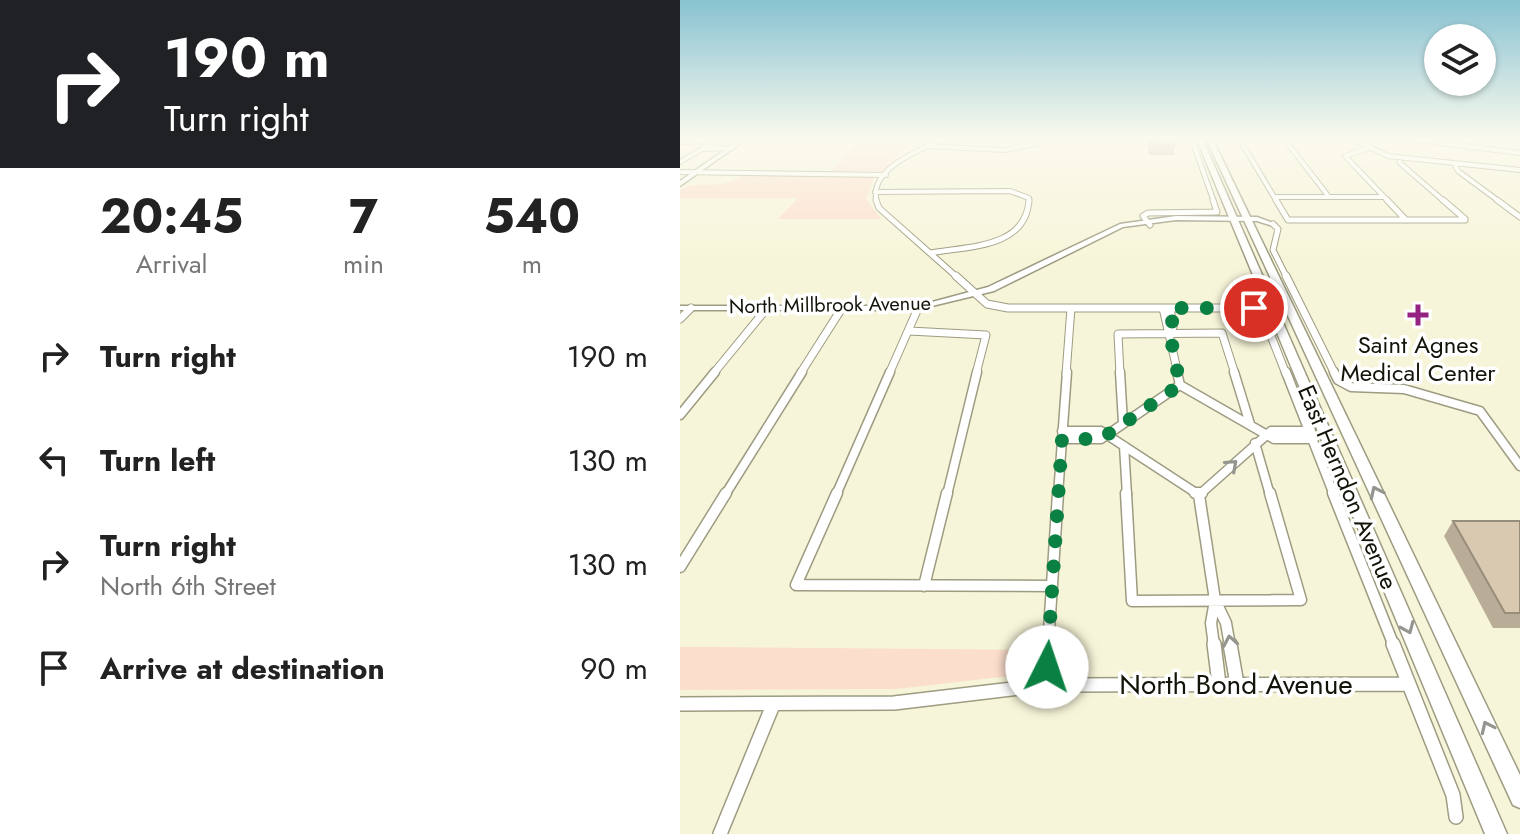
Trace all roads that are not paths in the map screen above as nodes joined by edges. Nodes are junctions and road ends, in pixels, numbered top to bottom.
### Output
1 (883, 179) edge
2 (1206, 179) edge
3 (1219, 179) edge
4 (1225, 179) edge
5 (1264, 179) edge
6 (1315, 179) edge
7 (1367, 179) edge
8 (1418, 179) edge
9 (1469, 179) edge
10 (875, 192) junction
11 (1275, 197) junction
12 (1329, 197) junction
13 (1384, 197) junction
14 (1520, 217) edge
15 (1240, 220) junction
16 (1406, 220) junction
17 (1148, 223) junction
18 (1273, 224) joint
19 (930, 253) junction
20 (975, 294) junction
21 (919, 306) junction
22 (680, 308) edge
23 (691, 308) junction
24 (767, 308) junction
25 (842, 308) junction
26 (1071, 308) junction
27 (1167, 308) junction
28 (680, 319) edge
29 (909, 331) junction
30 (1170, 334) junction
31 (1180, 385) junction
32 (680, 415) edge
33 (1123, 423) junction
34 (1250, 424) junction
35 (1062, 435) junction
36 (1107, 435) junction
37 (1265, 435) junction
38 (1313, 435) junction
39 (1255, 443) junction
40 (1124, 446) junction
41 (1520, 466) edge
42 (1199, 495) junction
43 (680, 567) edge
44 (924, 586) junction
45 (1052, 586) junction
46 (1215, 600) junction
47 (1219, 684) junction
48 (1237, 684) junction
49 (1409, 684) junction
50 (1045, 685) junction
51 (680, 704) edge
52 (773, 705) junction
53 (1520, 798) edge
54 (1456, 817) dead end
55 (720, 834) edge
56 (1496, 834) edge

1 - 10 street
2 - 17 street
3 - 15 main road, East Herndon Avenue
4 - 15 main road, East Herndon Avenue
5 - 11 street
6 - 12 street
7 - 13 street
8 - 16 street
9 - 14 street
10 - 19 street
10 - 19 street
11 - 12 street
11 - 16 street
12 - 13 street
13 - 16 street
15 - 17 street, North Millbrook Avenue
15 - 18 street, North Millbrook Avenue
53 -> 15 main road, East Herndon Avenue
15 -> 56 main road, East Herndon Avenue
17 - 20 street, North Millbrook Avenue
18 - 41 street
19 - 20 street
20 - 21 street, North Millbrook Avenue
20 - 26 street
21 - 25 street, North Millbrook Avenue
21 - 29 street
22 - 23 street, North Millbrook Avenue
23 - 24 street, North Millbrook Avenue
23 - 28 street
24 - 25 street, North Millbrook Avenue
24 - 32 street
25 - 43 street
26 - 27 street
26 - 35 street
27 - 30 street
27 - 38 street
29 - 44 street
29 - 44 street
30 - 31 street
30 - 33 street
30 - 34 street
31 - 33 street
31 - 34 street
33 - 36 street
34 - 37 street
35 - 36 street
35 - 45 street
36 - 40 street
37 - 38 street
37 - 39 street
38 - 49 street
42 -> 39 street
39 - 46 street
40 - 42 street
40 - 46 street
42 - 46 street
44 - 45 street
45 - 50 street
46 - 47 street
48 -> 46 street
47 - 48 street, North Bond Avenue
47 - 50 street, North Bond Avenue
48 - 49 street, North Bond Avenue
49 - 54 street
50 - 52 street, North Bond Avenue
51 - 52 street, North Bond Avenue
52 - 55 street

